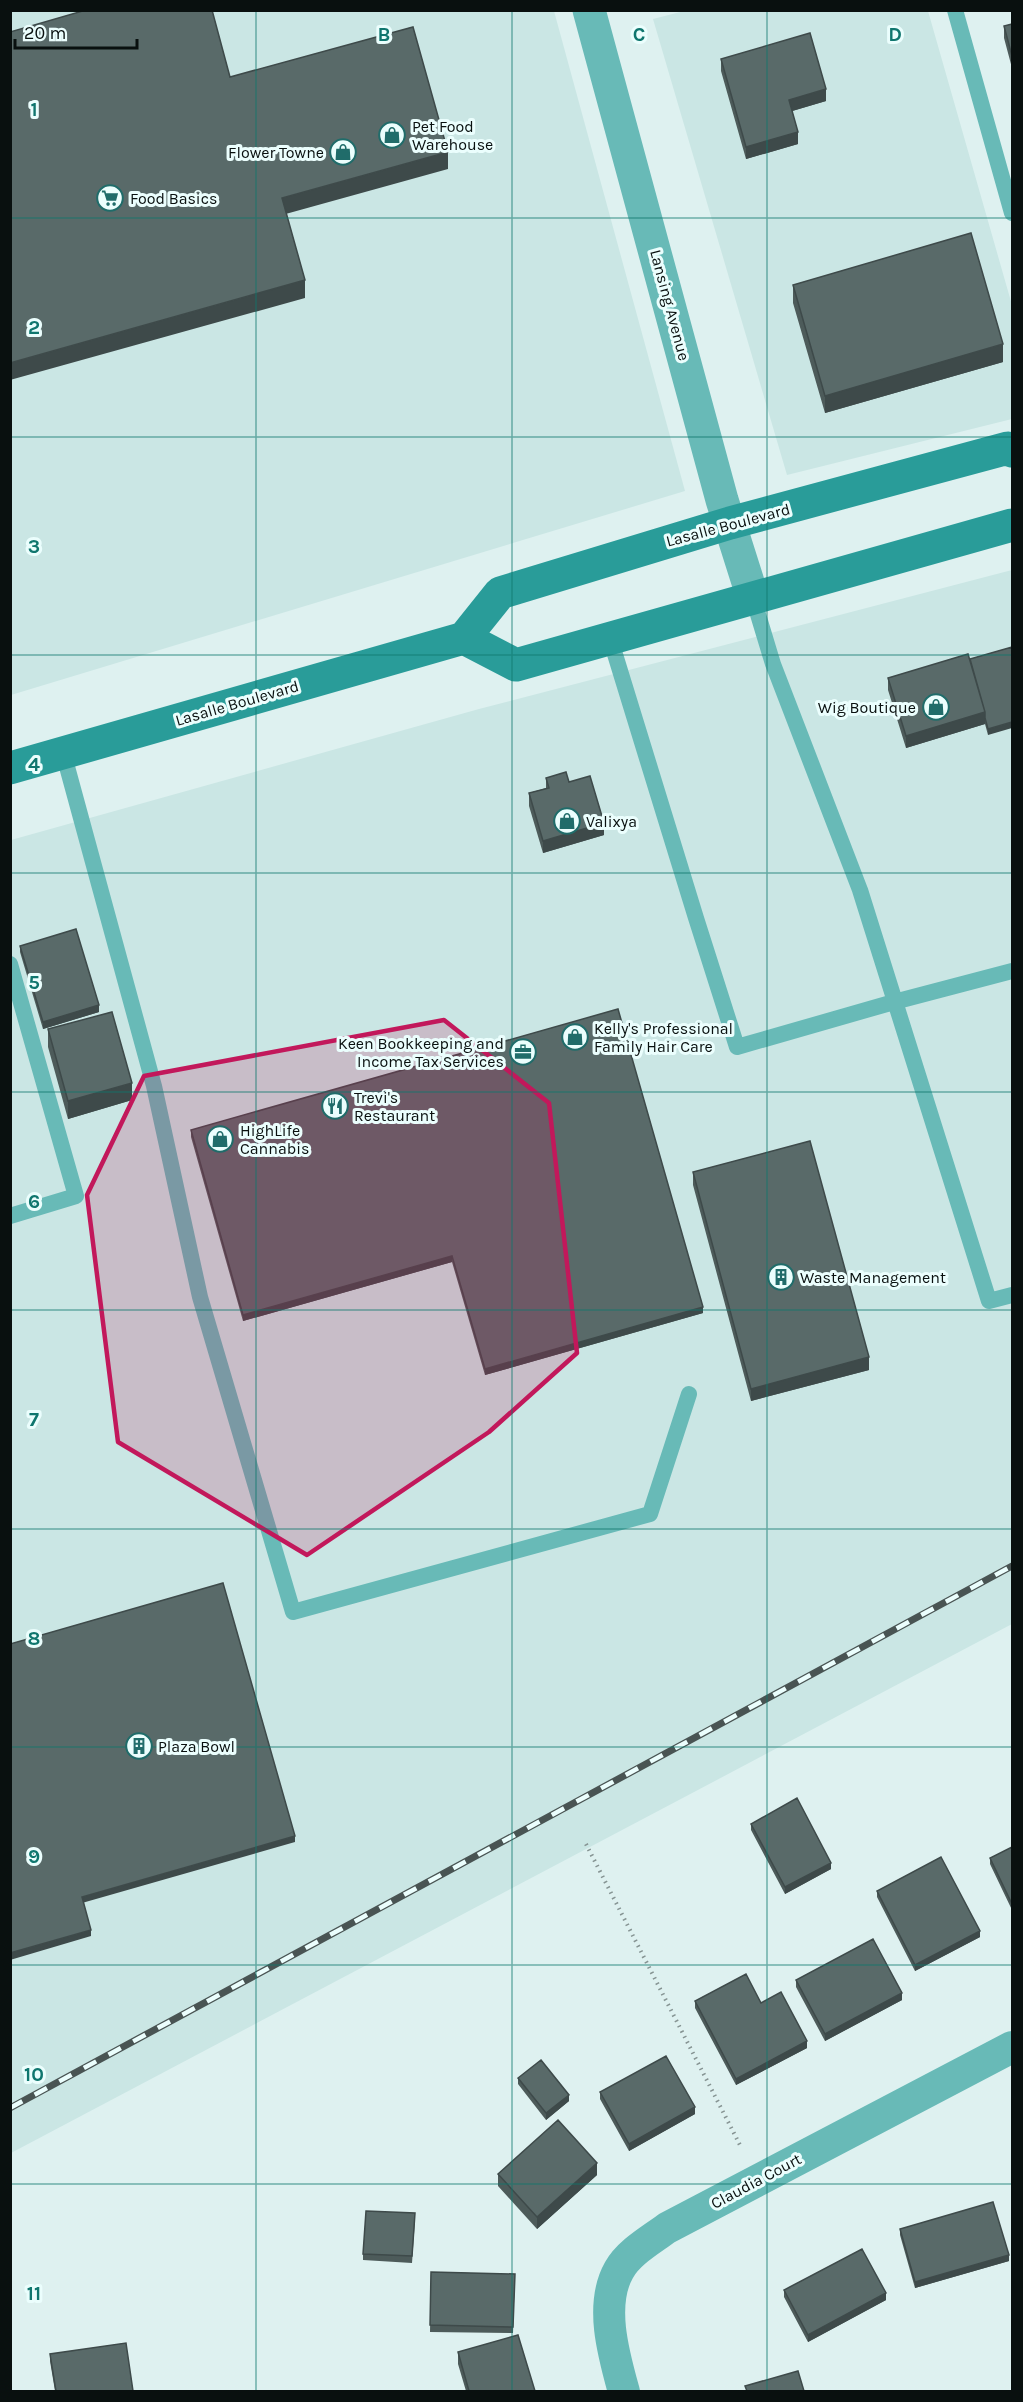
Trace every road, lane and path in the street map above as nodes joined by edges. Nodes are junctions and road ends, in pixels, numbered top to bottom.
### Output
1 (589, 10) edge
2 (955, 10) edge
3 (1012, 213) edge
4 (1012, 451) edge
5 (730, 523) junction
6 (1012, 525) edge
7 (753, 598) junction
8 (464, 638) junction
9 (610, 638) junction
10 (63, 752) junction
11 (10, 768) edge
12 (10, 964) edge
13 (1012, 971) edge
14 (894, 1002) junction
15 (10, 1216) edge
16 (1012, 1295) edge
17 (689, 1394) dead end
18 (586, 1844) dead end
19 (1012, 2047) edge
20 (758, 2180) junction
21 (624, 2391) edge

1 - 5 street, Lansing Avenue
2 - 3 lane
4 - 5 main road, Lasalle Boulevard
5 - 7 street, Lansing Avenue
5 - 8 main road, Lasalle Boulevard
6 - 7 main road
7 - 9 main road
7 - 14 lane
8 - 9 main road
8 - 10 main road, Lasalle Boulevard
9 - 14 lane
10 - 11 main road, Lasalle Boulevard
10 - 17 lane
12 - 15 lane
13 - 14 lane
14 - 16 lane
18 - 20 path
19 - 20 street, Claudia Court
20 - 21 street, Claudia Court

